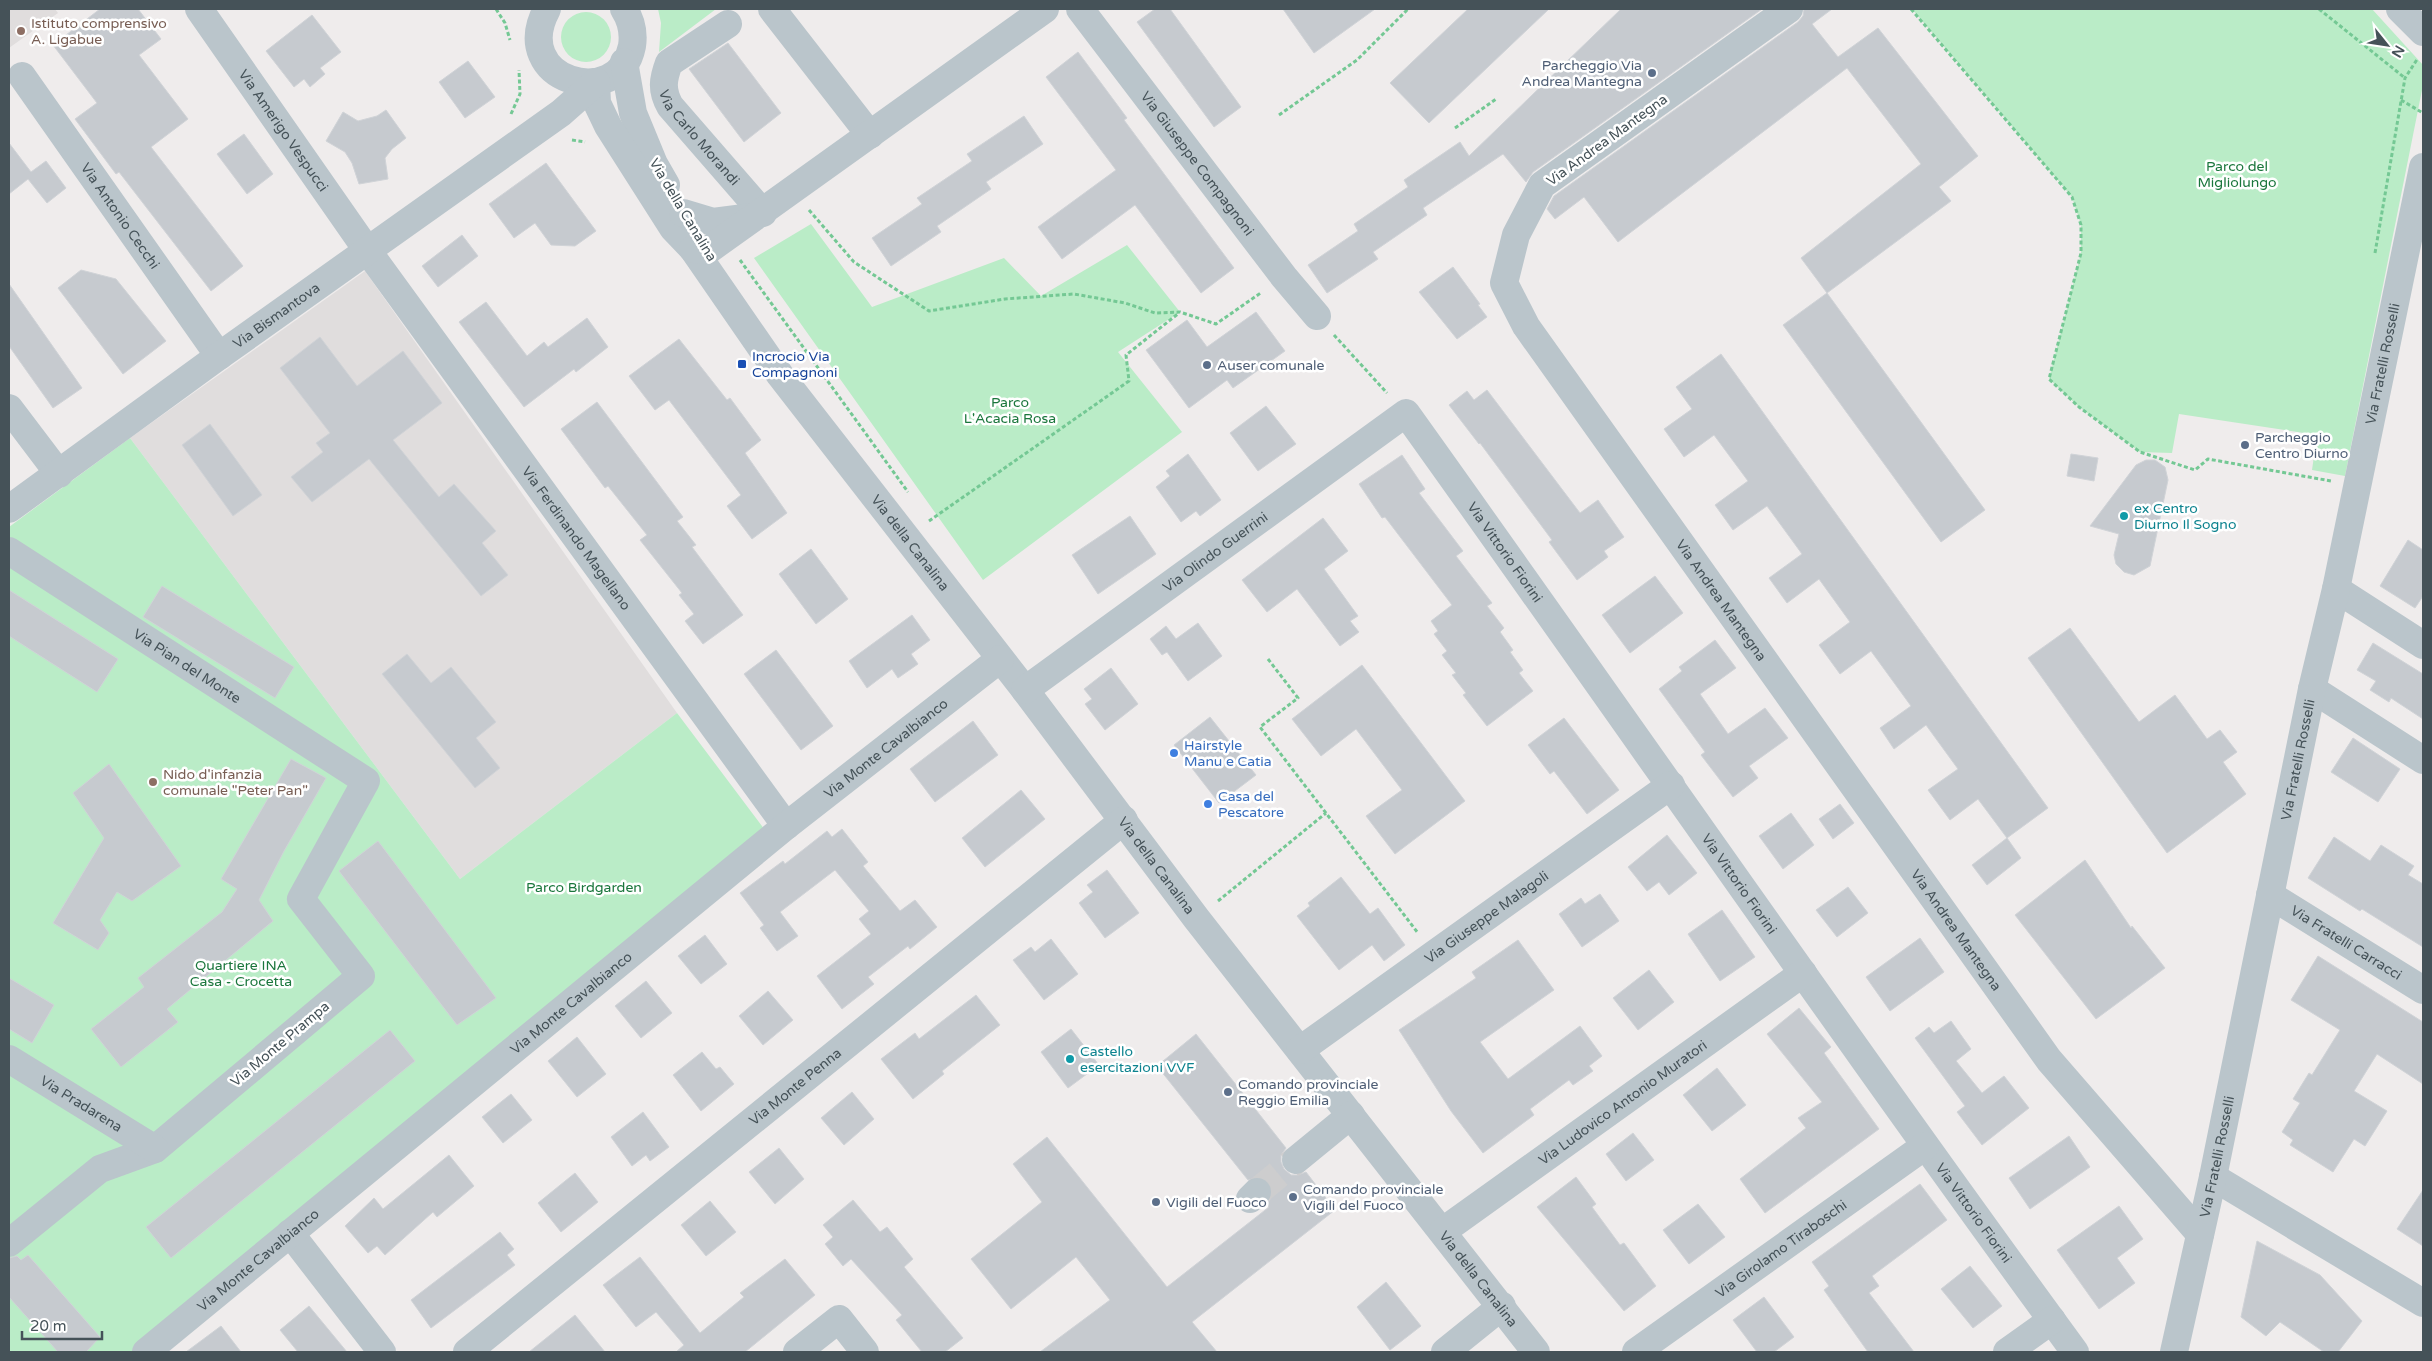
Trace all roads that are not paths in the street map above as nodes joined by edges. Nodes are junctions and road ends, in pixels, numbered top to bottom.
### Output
1 (199, 9) edge
2 (624, 9) edge
3 (772, 9) edge
4 (1045, 9) edge
5 (1080, 9) edge
6 (1789, 9) edge
7 (2400, 9) edge
8 (542, 11) edge
9 (728, 24) dead end
10 (2423, 32) edge
11 (624, 62) junction
12 (22, 76) dead end
13 (561, 76) junction
14 (596, 82) junction
15 (544, 124) junction
16 (870, 135) junction
17 (2423, 167) edge
18 (683, 214) junction
19 (761, 214) junction
20 (367, 250) junction
21 (700, 250) junction
22 (1317, 316) road end
23 (219, 356) junction
24 (9, 408) edge
25 (1406, 413) joint
26 (59, 474) junction
27 (9, 509) edge
28 (9, 551) edge
29 (2336, 589) junction
30 (2423, 645) edge
31 (1000, 659) junction
32 (2312, 689) junction
33 (1025, 690) junction
34 (2423, 760) edge
35 (366, 781) joint
36 (1671, 784) junction
37 (1124, 820) junction
38 (786, 826) junction
39 (2270, 895) junction
40 (1803, 973) junction
41 (2423, 990) edge
42 (1300, 1050) junction
43 (9, 1058) edge
44 (1351, 1115) junction
45 (1925, 1146) junction
46 (155, 1149) junction
47 (1296, 1160) tunnel mouth
48 (2213, 1177) junction
49 (1443, 1232) junction
50 (290, 1233) junction
51 (2200, 1234) junction
52 (9, 1243) edge
53 (2423, 1303) edge
54 (1502, 1306) junction
55 (2052, 1320) junction
56 (146, 1352) edge
57 (382, 1352) edge
58 (467, 1352) edge
59 (797, 1352) edge
60 (865, 1352) edge
61 (1445, 1352) edge
62 (1536, 1352) edge
63 (1636, 1352) edge
64 (2007, 1352) edge
65 (2075, 1352) edge
66 (2174, 1352) edge

1 - 20 street, Via Amerigo Vespucci
2 - 11 street, Via della Canalina
3 - 16 street
4 - 16 street
5 - 22 street, Via Giuseppe Compagnoni
6 - 51 street, Via Andrea Mantegna
7 - 10 street
8 - 13 street
9 - 19 street, Via Carlo Morandi
11 - 14 street
11 - 18 street, Via della Canalina
12 - 23 street, Via Antonio Cecchi
13 - 14 street
13 - 15 street
14 - 15 street, Via Bismantova
14 - 21 street, Via della Canalina
15 - 20 street, Via Bismantova
16 - 19 street
17 - 29 street, Via Fratelli Rosselli
18 - 19 street
18 - 21 street, Via della Canalina
19 - 21 street
20 - 23 street, Via Bismantova
20 - 38 street, Via Ferdinando Magellano
21 - 31 street, Via della Canalina
23 - 26 street, Via Bismantova
24 - 26 street
25 - 33 street, Via Olindo Guerrini
25 - 36 street, Via Vittorio Fiorini
26 - 27 street, Via Bismantova
28 - 35 street, Via Pian del Monte
29 - 30 street
29 - 32 street, Via Fratelli Rosselli
31 - 33 street, Via della Canalina
31 - 38 street, Via Monte Cavalbianco
32 - 34 street
32 - 39 street, Via Fratelli Rosselli
33 - 37 street, Via della Canalina
35 - 46 street, Via Monte Prampa
36 - 40 street, Via Vittorio Fiorini
36 - 42 street, Via Giuseppe Malagoli
37 - 42 street, Via della Canalina
37 - 58 street, Via Monte Penna
38 - 50 street, Via Monte Cavalbianco
39 - 41 street, Via Fratelli Carracci
39 - 48 street, Via Fratelli Rosselli
40 - 45 street, Via Vittorio Fiorini
40 - 49 street, Via Ludovico Antonio Muratori
42 - 44 street, Via della Canalina
43 - 46 street, Via Pradarena
44 - 47 street
44 - 49 street, Via della Canalina
45 - 55 street, Via Vittorio Fiorini
45 - 63 street, Via Girolamo Tiraboschi
46 - 52 street, Via Monte Prampa
48 - 51 street, Via Fratelli Rosselli
48 - 53 street
49 - 54 street, Via della Canalina
50 - 56 street, Via Monte Cavalbianco
50 - 57 street
51 - 66 street, Via Fratelli Rosselli
54 - 61 street
54 - 62 street, Via della Canalina
55 - 64 street
55 - 65 street, Via Vittorio Fiorini
59 - 60 street

